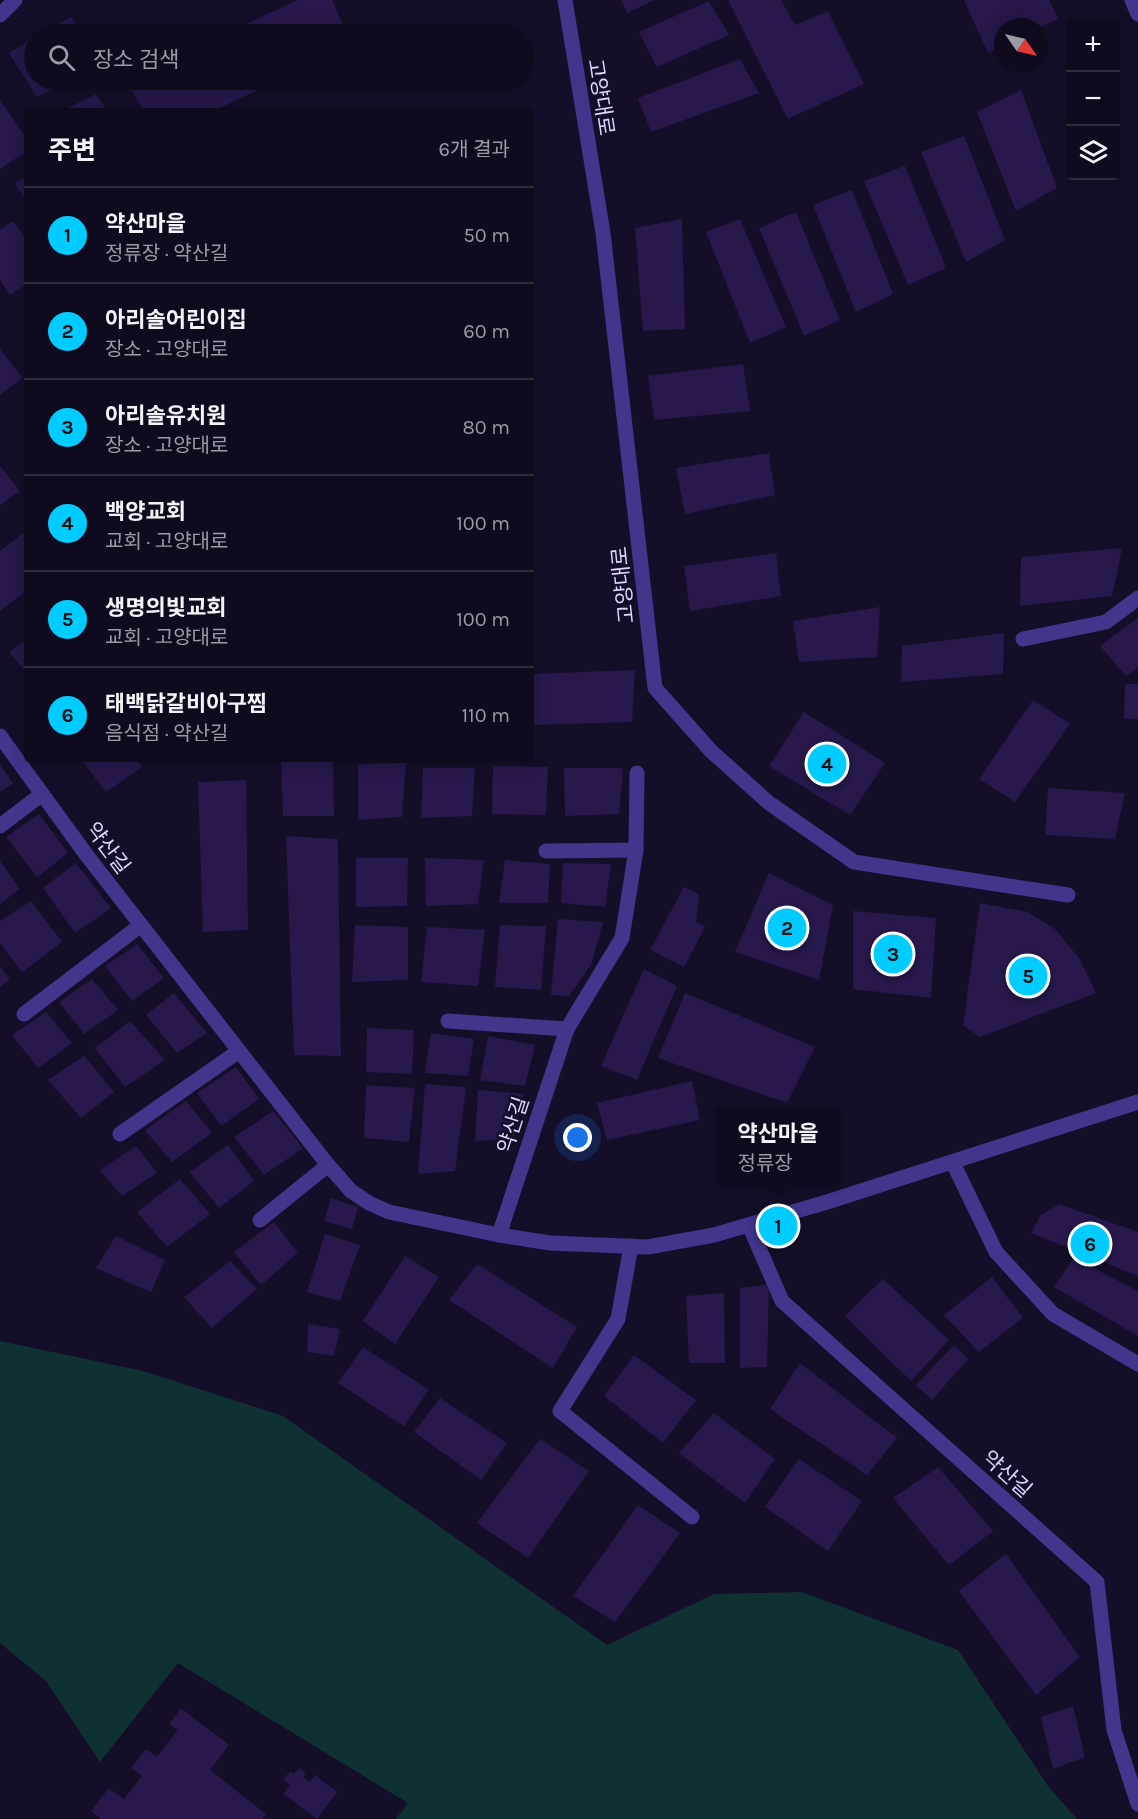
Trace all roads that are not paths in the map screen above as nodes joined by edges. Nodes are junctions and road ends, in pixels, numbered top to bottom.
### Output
1 (15, 0) edge
2 (565, 0) edge
3 (1132, 0) edge
4 (1138, 14) edge
5 (0, 15) edge
6 (1138, 598) edge
7 (1023, 639) dead end
8 (0, 736) edge
9 (637, 773) dead end
10 (42, 794) junction
11 (0, 826) edge
12 (636, 850) junction
13 (546, 851) dead end
14 (1068, 895) dead end
15 (141, 925) junction
16 (24, 1014) dead end
17 (448, 1022) dead end
18 (567, 1029) junction
19 (239, 1051) junction
20 (1138, 1102) edge
21 (120, 1134) dead end
22 (953, 1163) junction
23 (328, 1165) junction
24 (260, 1220) dead end
25 (749, 1225) junction
26 (499, 1235) junction
27 (631, 1246) junction
28 (1138, 1364) edge
29 (692, 1517) dead end
30 (1138, 1804) edge

1 - 5 street
2 - 14 street, 고양대로
3 - 4 street
6 - 7 street
8 - 10 street, 약산길
9 - 12 street, 약산길
10 - 11 street
10 - 15 street, 약산길
12 - 13 street
12 - 18 street, 약산길
15 - 16 street
15 - 19 street, 약산길
17 - 18 street
18 - 26 street, 약산길
19 - 21 street
19 - 23 street, 약산길
20 - 22 street, 약산길
22 - 25 street, 약산길
22 - 28 street
23 - 24 street
23 - 26 street, 약산길
25 - 27 street, 약산길
25 - 30 street, 약산길
26 - 27 street, 약산길
27 - 29 street

